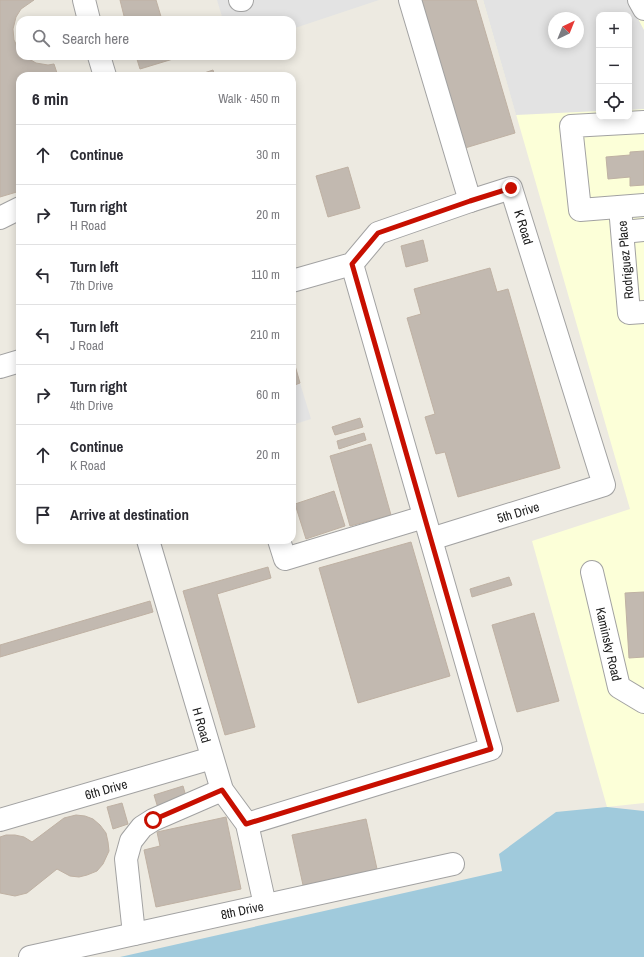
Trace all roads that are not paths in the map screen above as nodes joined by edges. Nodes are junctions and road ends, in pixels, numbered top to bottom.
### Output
1 (84, 0) edge
2 (410, 0) edge
3 (639, 0) edge
4 (644, 9) edge
5 (88, 16) edge
6 (100, 60) edge
7 (104, 72) edge
8 (644, 122) edge
9 (470, 201) junction
10 (644, 205) edge
11 (620, 207) junction
12 (16, 210) edge
13 (0, 218) edge
14 (644, 230) edge
15 (623, 232) junction
16 (352, 264) junction
17 (296, 281) edge
18 (637, 313) edge
19 (16, 362) edge
20 (0, 367) edge
21 (604, 485) joint
22 (424, 517) junction
23 (431, 539) junction
24 (149, 544) edge
25 (280, 544) edge
26 (592, 572) dead end
27 (644, 702) edge
28 (212, 758) junction
29 (222, 790) junction
30 (0, 820) edge
31 (246, 824) junction
32 (454, 864) dead end
33 (265, 905) junction
34 (134, 934) junction
35 (30, 957) edge

1 - 5 lane
2 - 9 lane
3 - 4 lane
6 - 7 lane
8 - 11 lane
9 - 16 lane
9 - 21 lane, K Road
10 - 11 lane
11 - 15 lane, Rodriguez Place
12 - 13 lane
14 - 15 lane
15 - 18 lane, Rodriguez Place
16 - 17 lane
16 - 22 lane
19 - 20 lane
21 - 23 lane, 5th Drive
22 - 23 lane
22 - 25 lane
23 - 31 lane
24 - 28 lane, H Road
26 - 27 lane, Kaminsky Road
28 - 29 lane, H Road
28 - 30 lane, 6th Drive
29 - 31 lane, H Road
29 - 34 lane
31 - 33 lane, H Road
32 - 33 lane, 8th Drive
33 - 34 lane, 8th Drive
34 - 35 lane, 8th Drive

